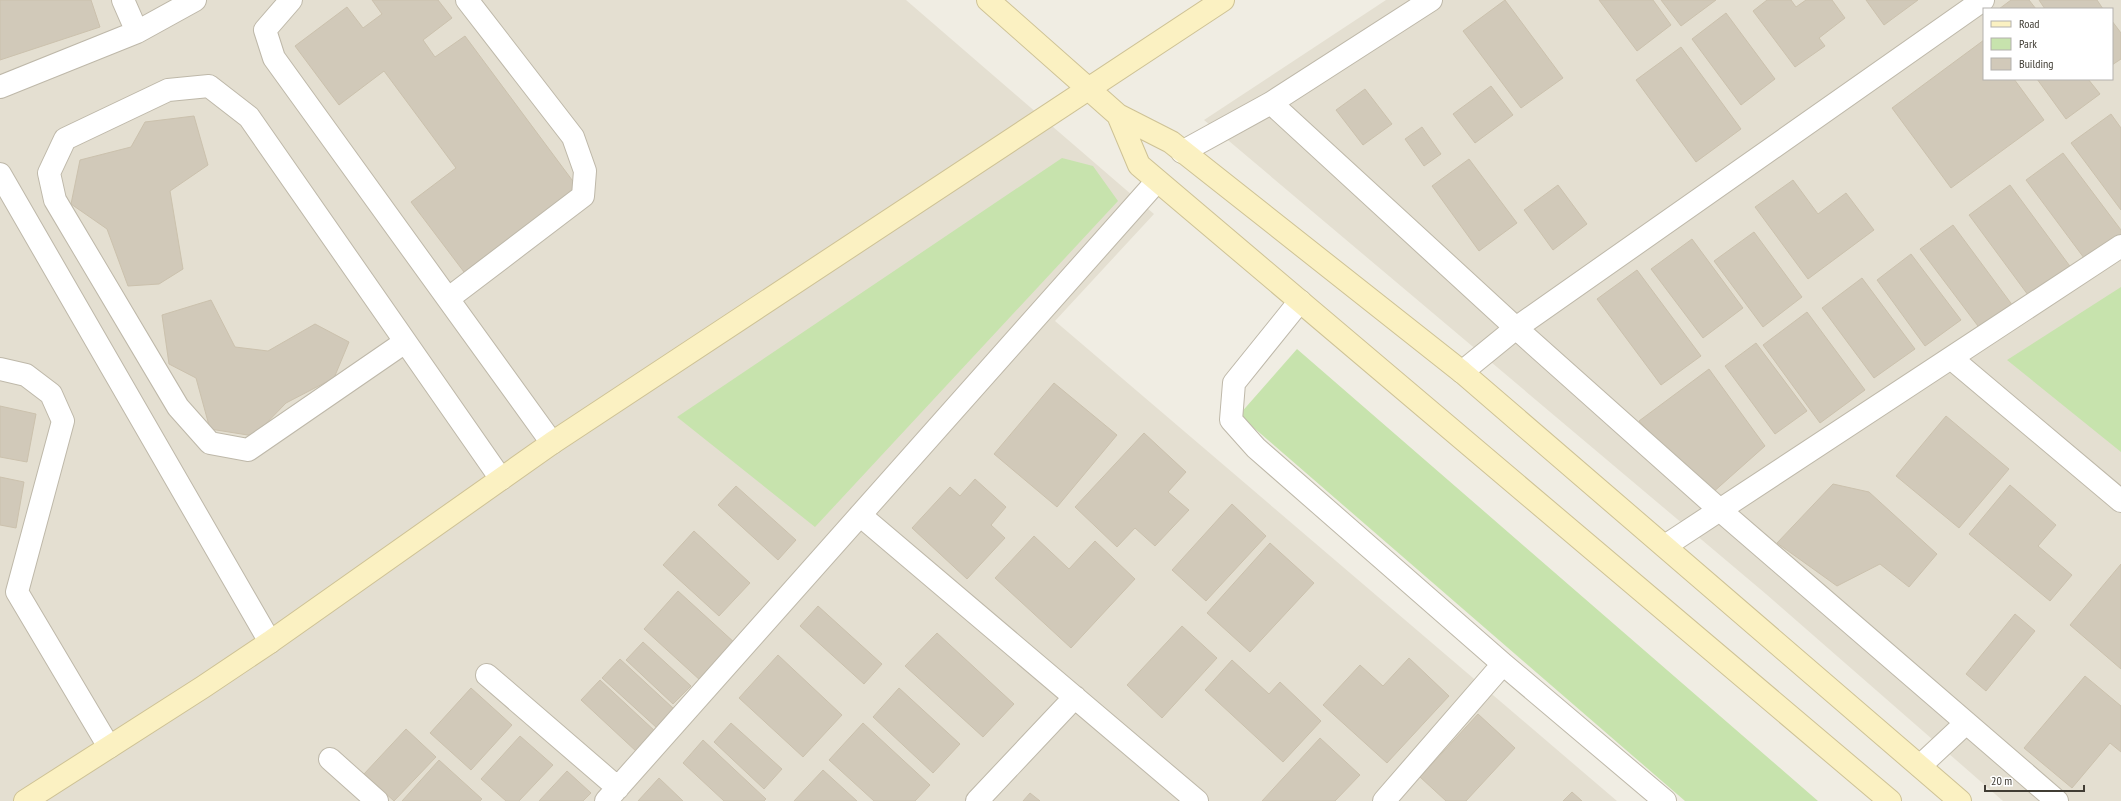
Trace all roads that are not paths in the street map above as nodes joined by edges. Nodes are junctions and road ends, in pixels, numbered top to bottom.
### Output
1 (123, 0) edge
2 (195, 0) edge
3 (291, 0) edge
4 (467, 0) edge
5 (988, 0) edge
6 (1223, 0) edge
7 (1431, 0) edge
8 (1982, 0) edge
9 (137, 32) junction
10 (0, 86) edge
11 (1089, 89) junction
12 (1271, 103) junction
13 (1118, 115) junction
14 (1182, 152) junction
15 (0, 174) edge
16 (1157, 181) junction
17 (2121, 246) edge
18 (449, 298) junction
19 (1300, 301) junction
20 (1516, 328) junction
21 (406, 342) junction
22 (1951, 358) junction
23 (0, 369) edge
24 (1462, 372) junction
25 (552, 443) junction
26 (501, 479) junction
27 (2121, 501) edge
28 (1721, 511) junction
29 (860, 515) junction
30 (1665, 546) junction
31 (8, 592) edge
32 (270, 642) junction
33 (1503, 664) junction
34 (487, 675) dead end
35 (1075, 697) junction
36 (1966, 723) junction
37 (109, 747) junction
38 (330, 759) dead end
39 (1920, 766) junction
40 (612, 794) edge
41 (25, 801) edge
42 (377, 801) edge
43 (977, 801) edge
44 (1197, 801) edge
45 (1384, 801) edge
46 (1665, 801) edge
47 (1890, 801) edge
48 (1960, 801) edge
49 (2057, 801) edge

1 - 9 street
2 - 9 street
3 - 18 street
4 - 18 street
5 - 11 street
6 - 11 street
7 - 12 street
8 - 20 street
9 - 10 street
11 - 13 street
11 - 25 street
12 - 14 street
12 - 20 street
13 - 14 street
13 - 16 street
14 - 24 street
15 - 32 street
16 - 19 street
16 - 29 street
17 - 22 street
18 - 25 street
19 - 33 street
19 - 47 street
20 - 24 street
20 - 28 street
21 - 21 street
21 - 26 street
22 - 27 street
22 - 28 street
23 - 31 street
24 - 30 street
25 - 26 street
26 - 32 street
28 - 30 street
28 - 36 street
29 - 35 street
29 - 40 street
30 - 39 street
31 - 37 street
32 - 37 street
33 - 45 street
33 - 46 street
34 - 40 street
35 - 43 street
35 - 44 street
36 - 39 street
36 - 49 street
37 - 41 street
38 - 42 street
39 - 48 street

